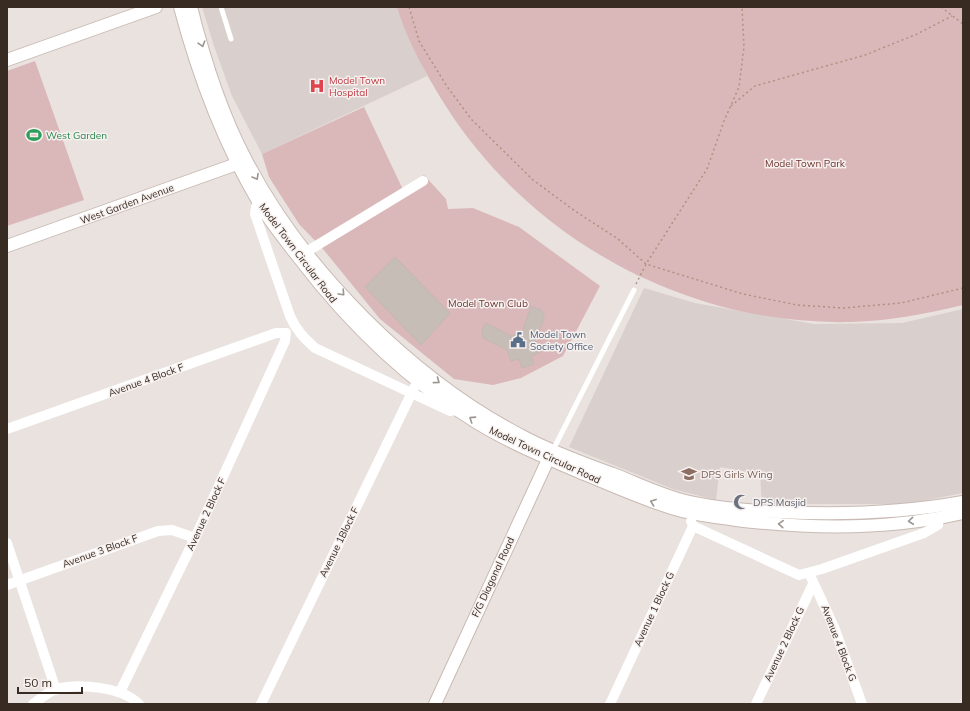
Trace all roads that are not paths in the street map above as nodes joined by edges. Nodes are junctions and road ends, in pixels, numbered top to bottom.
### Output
1 (156, 7) edge
2 (180, 7) edge
3 (191, 7) edge
4 (221, 7) edge
5 (231, 39) dead end
6 (7, 60) edge
7 (242, 162) junction
8 (423, 181) dead end
9 (260, 205) junction
10 (7, 246) edge
11 (306, 252) junction
12 (634, 290) road end
13 (295, 327) junction
14 (286, 333) junction
15 (418, 380) junction
16 (410, 394) junction
17 (462, 405) junction
18 (7, 429) edge
19 (550, 454) junction
20 (963, 502) edge
21 (693, 508) junction
22 (963, 513) edge
23 (938, 518) junction
24 (693, 526) junction
25 (195, 538) junction
26 (7, 543) edge
27 (809, 574) junction
28 (20, 580) junction
29 (813, 584) junction
30 (7, 585) edge
31 (56, 690) junction
32 (120, 692) junction
33 (33, 704) edge
34 (139, 704) edge
35 (260, 704) edge
36 (435, 704) edge
37 (610, 704) edge
38 (756, 704) edge
39 (862, 704) edge

1 - 6 main road
2 - 7 main road, Model Town Circular Road
3 -> 7 main road, Model Town Circular Road
4 - 5 lane
7 - 9 main road, Model Town Circular Road
7 - 10 main road, West Garden Avenue
7 -> 11 main road, Model Town Circular Road
8 - 11 street
9 - 13 street
9 - 15 main road, Model Town Circular Road
11 -> 17 main road, Model Town Circular Road
12 - 19 lane
13 - 14 street
13 - 16 street
14 - 18 street, Avenue 4 Block F
14 - 25 street, Avenue 2 Block F
15 - 16 street, Avenue 1Block F
15 - 17 main road, Model Town Circular Road
16 - 17 street
16 - 35 street, Avenue 1Block F
17 - 19 main road, Model Town Circular Road
19 - 21 main road, Model Town Circular Road
19 - 36 main road, F/G Diagonal Road
20 - 21 main road, Model Town Circular Road
23 -> 21 main road, Model Town Circular Road
21 - 24 street
22 - 23 main road, Model Town Circular Road
23 - 27 street
24 - 27 street
24 - 37 street, Avenue 1 Block G
25 - 28 street, Avenue 3 Block F
25 - 32 street, Avenue 2 Block F
26 - 28 street
27 - 29 street, Avenue 4 Block G
28 - 30 street, Avenue 3 Block F
28 - 31 street
29 - 38 street, Avenue 2 Block G
29 - 39 street, Avenue 4 Block G
31 - 32 street
31 - 33 street
32 - 34 street

